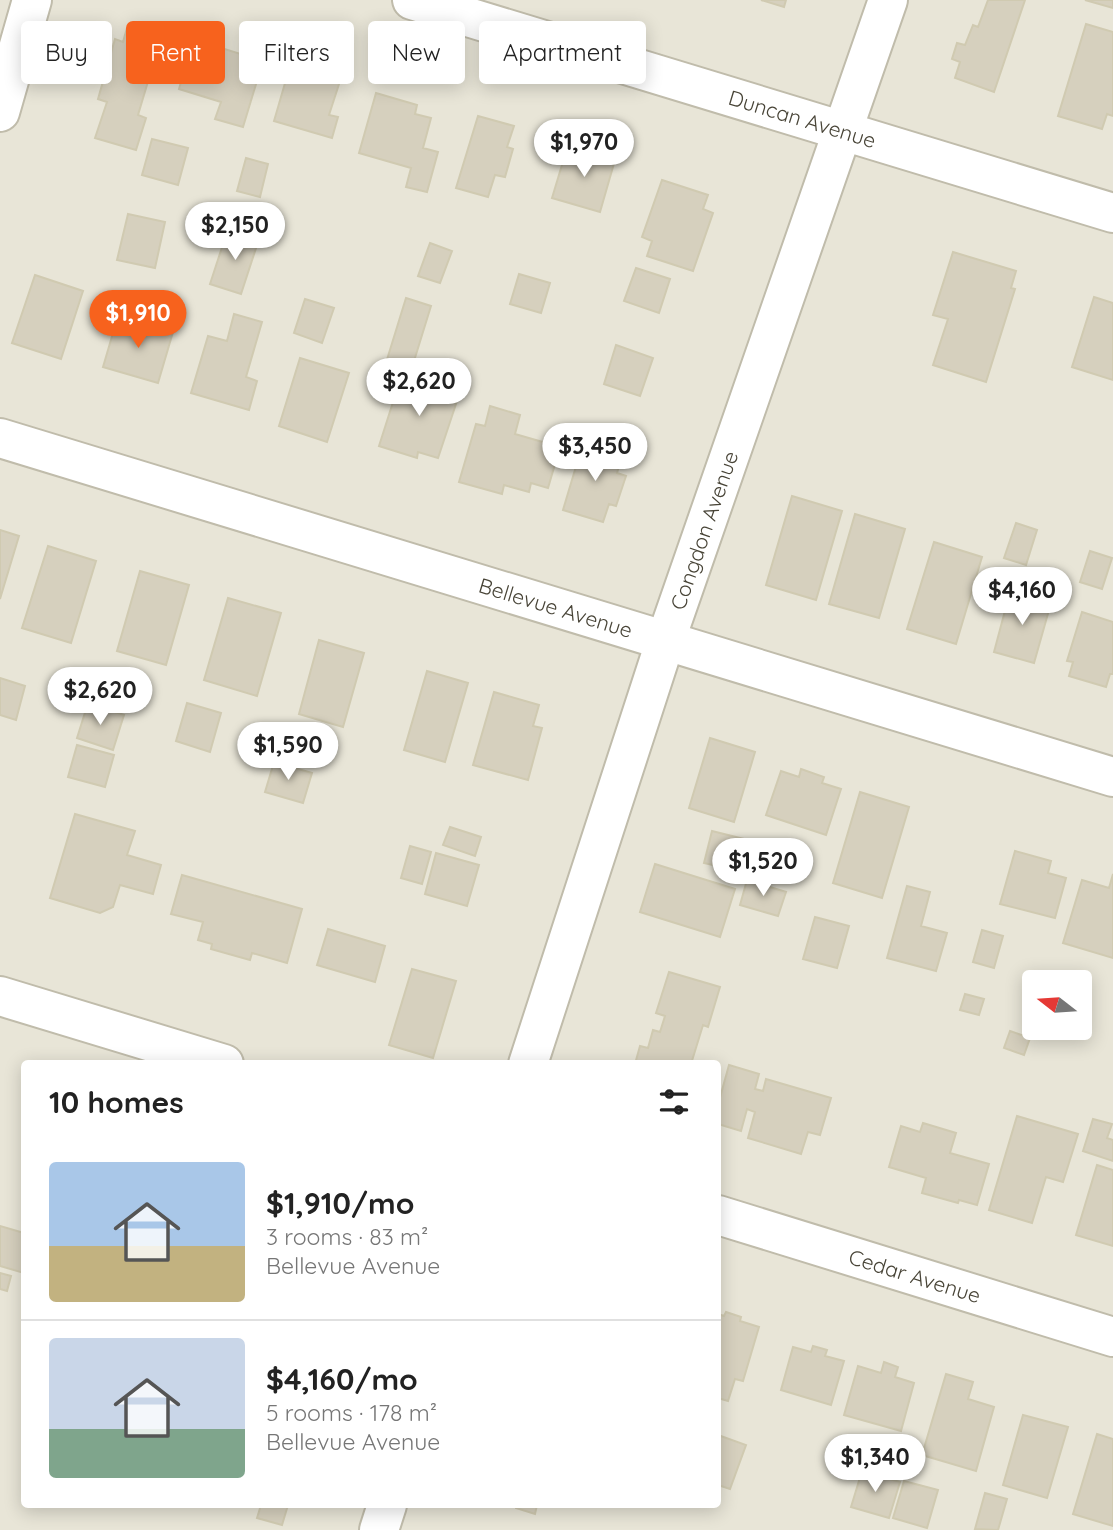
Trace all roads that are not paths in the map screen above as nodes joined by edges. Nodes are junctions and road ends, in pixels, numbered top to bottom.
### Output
1 (32, 0) edge
2 (412, 0) edge
3 (888, 0) edge
4 (0, 112) edge
5 (844, 131) junction
6 (1113, 213) edge
7 (0, 438) edge
8 (665, 642) junction
9 (1113, 777) edge
10 (0, 996) edge
11 (211, 1060) edge
12 (529, 1060) edge
13 (721, 1216) edge
14 (1113, 1337) edge
15 (386, 1508) edge
16 (379, 1530) edge

1 - 4 street
2 - 5 street, Duncan Avenue
3 - 5 street, Congdon Avenue
5 - 6 street, Duncan Avenue
5 - 8 street, Congdon Avenue
7 - 8 street, Bellevue Avenue
8 - 9 street, Bellevue Avenue
8 - 12 street, Congdon Avenue
10 - 11 street
13 - 14 street, Cedar Avenue
15 - 16 street

